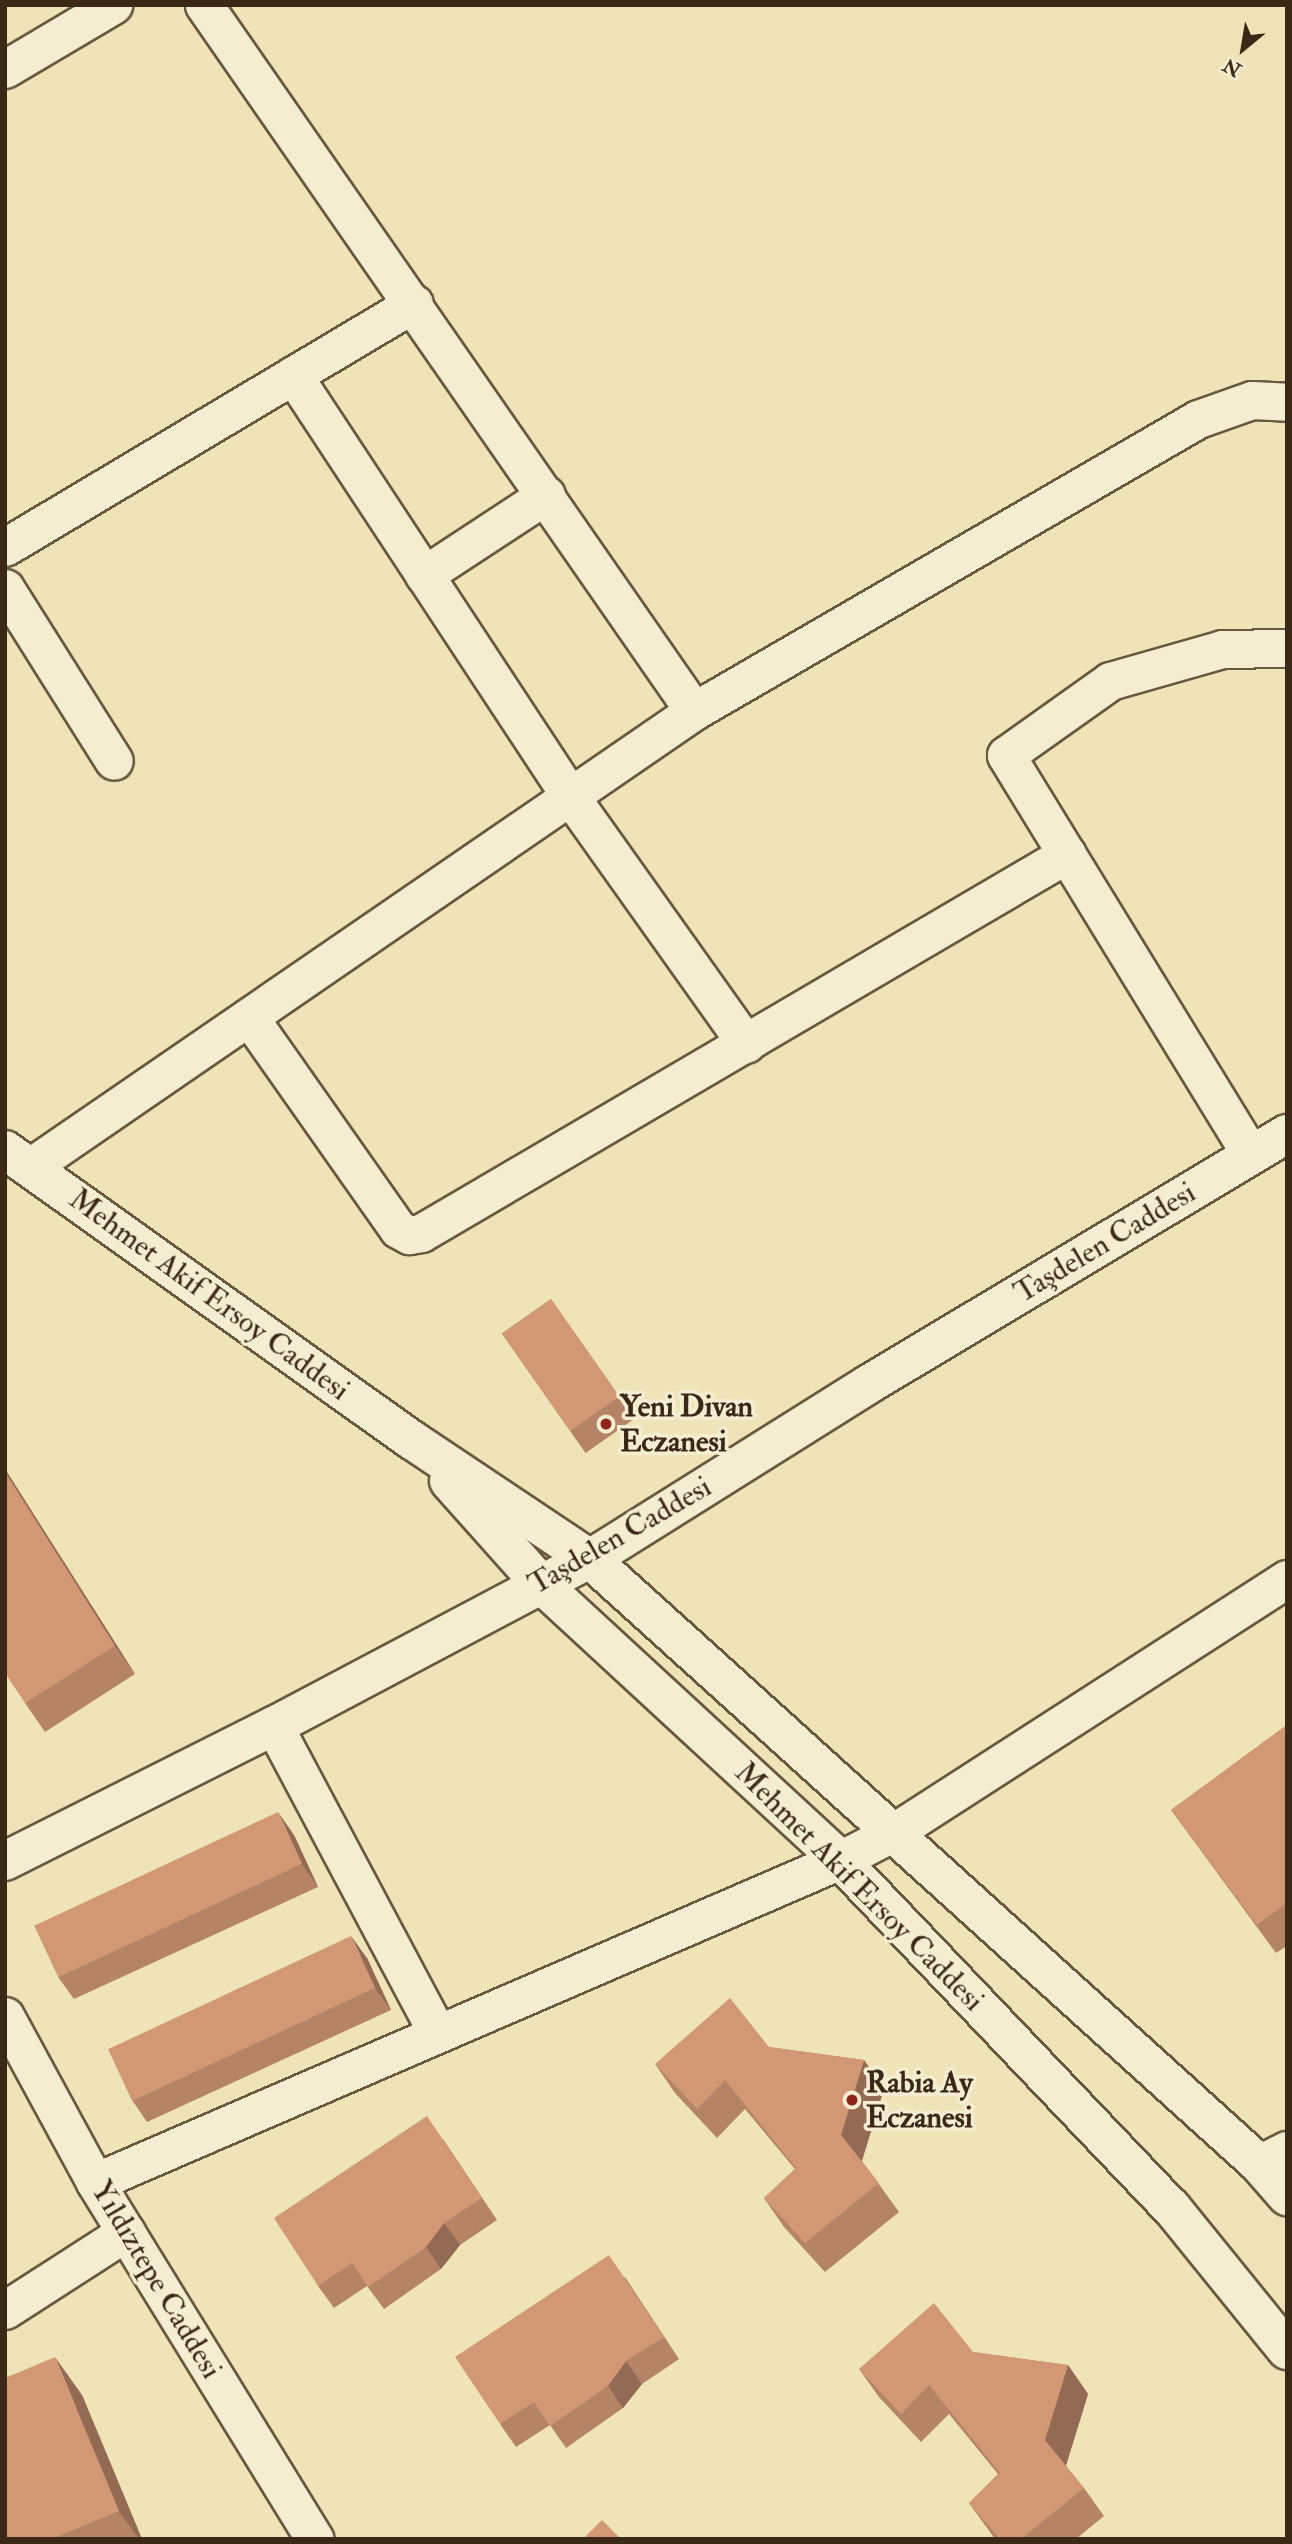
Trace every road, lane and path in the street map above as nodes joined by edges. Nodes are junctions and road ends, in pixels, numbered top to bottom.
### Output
1 (113, 5) edge
2 (204, 5) edge
3 (5, 69) edge
4 (414, 303) junction
5 (293, 375) junction
6 (1281, 392) edge
7 (546, 495) junction
8 (5, 547) edge
9 (424, 575) junction
10 (5, 588) edge
11 (1287, 648) edge
12 (694, 711) junction
13 (114, 761) dead end
14 (570, 796) junction
15 (1067, 854) junction
16 (249, 1017) junction
17 (746, 1044) junction
18 (1287, 1134) edge
19 (1251, 1155) junction
20 (18, 1158) edge
21 (412, 1440) junction
22 (590, 1559) junction
23 (1287, 1579) edge
24 (540, 1583) junction
25 (274, 1726) junction
26 (894, 1832) junction
27 (840, 1860) junction
28 (5, 1861) edge
29 (5, 2016) edge
30 (437, 2032) junction
31 (1273, 2157) edge
32 (95, 2182) junction
33 (1287, 2196) edge
34 (126, 2232) junction
35 (5, 2310) edge
36 (1287, 2350) edge
37 (315, 2539) edge

1 - 3 street
2 - 4 street
4 - 5 street
4 - 7 street
5 - 8 street
5 - 9 street
6 - 12 street
7 - 9 street
7 - 12 street
9 - 14 street
10 - 13 street
11 - 15 street
12 - 14 street
14 - 16 street
14 - 17 street
15 - 17 street
15 - 19 street
16 - 17 street
16 - 20 street
18 - 19 main road, Taşdelen Caddesi
19 - 22 main road, Taşdelen Caddesi
20 - 21 main road, Mehmet Akif Ersoy Caddesi
21 - 22 main road, Mehmet Akif Ersoy Caddesi
21 - 24 main road, Mehmet Akif Ersoy Caddesi
22 - 24 main road, Taşdelen Caddesi
22 - 26 main road, Mehmet Akif Ersoy Caddesi
23 - 26 street
24 - 25 main road, Taşdelen Caddesi
24 - 27 main road, Mehmet Akif Ersoy Caddesi
25 - 28 main road, Taşdelen Caddesi
25 - 30 street
26 - 27 street
26 - 31 main road, Mehmet Akif Ersoy Caddesi
27 - 30 street
27 - 36 main road, Mehmet Akif Ersoy Caddesi
29 - 32 street, Yıldıztepe Caddesi
30 - 32 street
31 - 33 main road, Mehmet Akif Ersoy Caddesi
32 - 34 street, Yıldıztepe Caddesi
34 - 35 street
34 - 37 street, Yıldıztepe Caddesi

